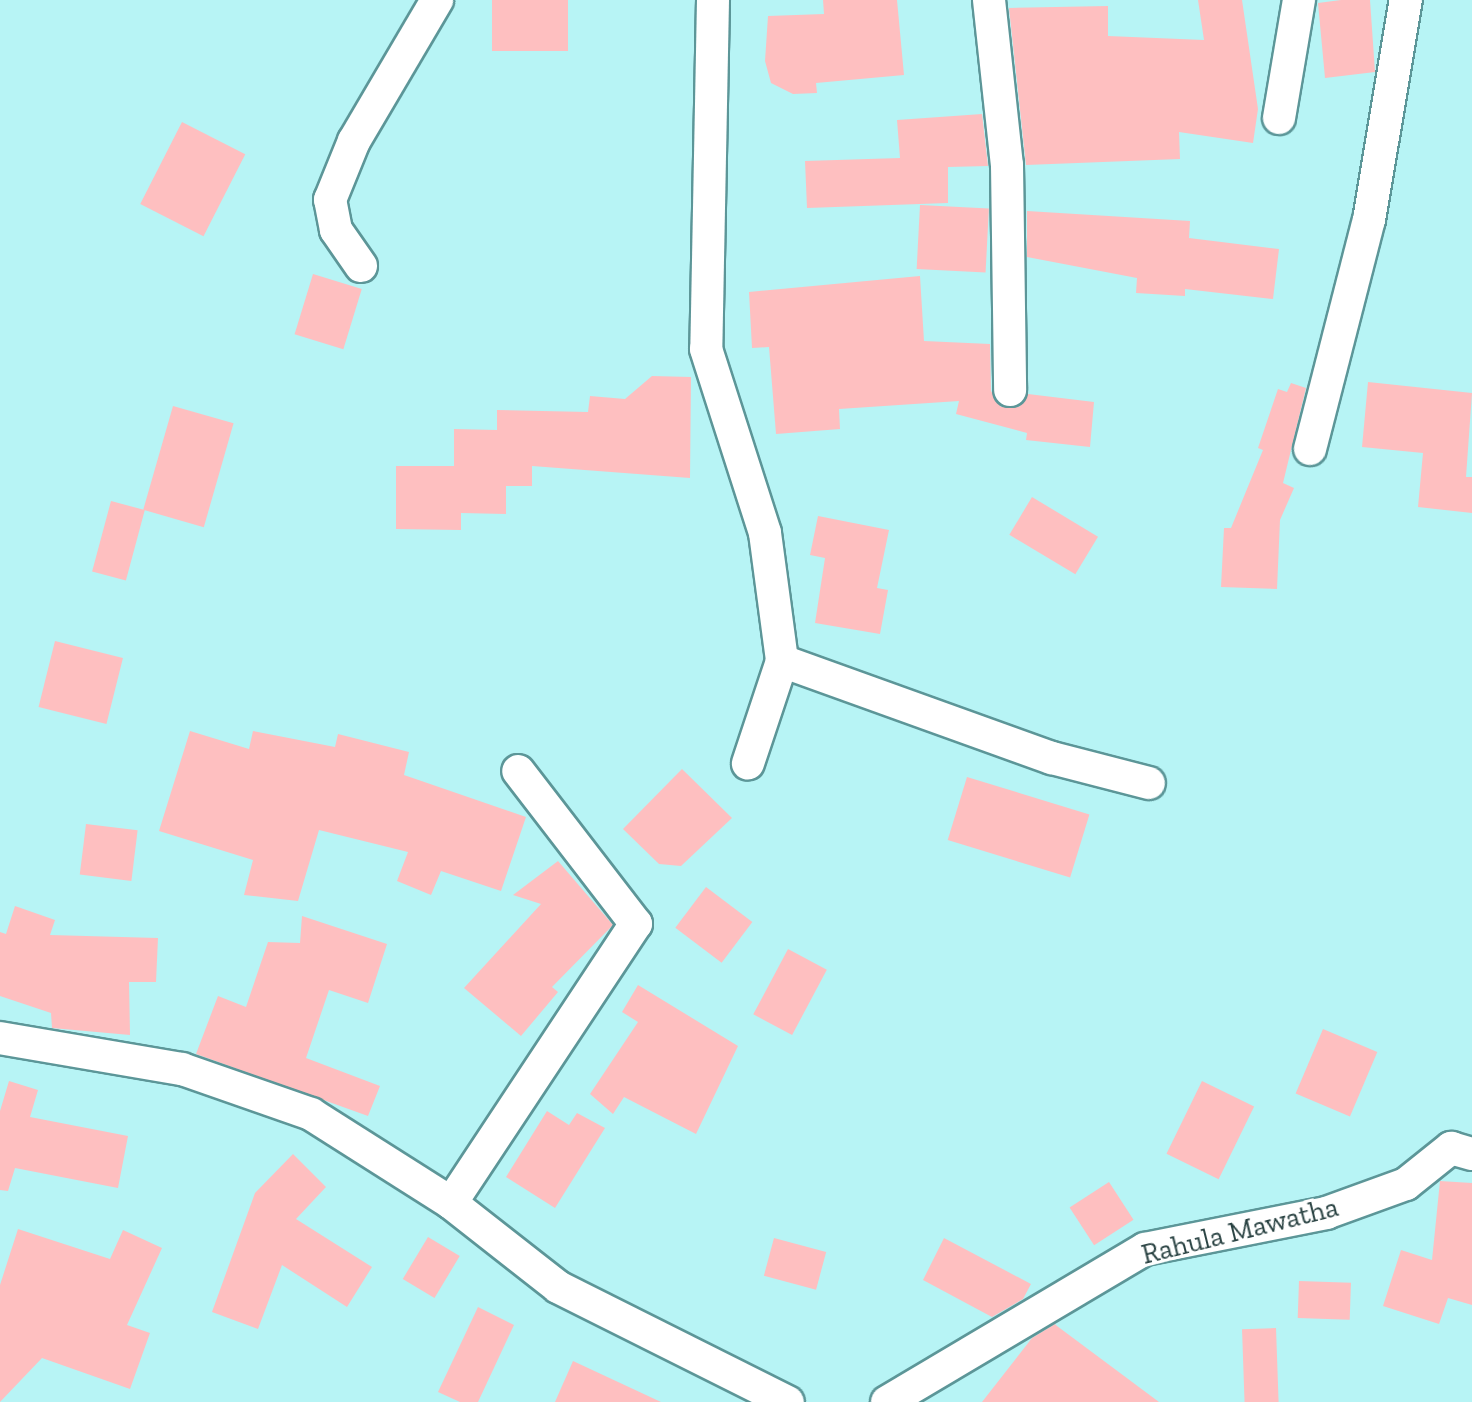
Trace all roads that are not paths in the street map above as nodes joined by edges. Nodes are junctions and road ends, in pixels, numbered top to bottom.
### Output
1 (437, 0) edge
2 (713, 0) edge
3 (989, 0) edge
4 (1299, 0) edge
5 (1406, 0) edge
6 (1279, 118) dead end
7 (361, 266) dead end
8 (1010, 390) dead end
9 (1310, 449) dead end
10 (782, 661) junction
11 (748, 763) dead end
12 (518, 771) dead end
13 (1149, 783) dead end
14 (0, 1038) edge
15 (1472, 1154) edge
16 (451, 1203) junction
17 (788, 1402) edge
18 (887, 1402) edge

1 - 7 street
2 - 10 street
3 - 8 street
4 - 6 street
5 - 9 street
10 - 11 street
10 - 13 street
12 - 16 street
14 - 16 street
15 - 18 street, Rahula Mawatha
16 - 17 street

